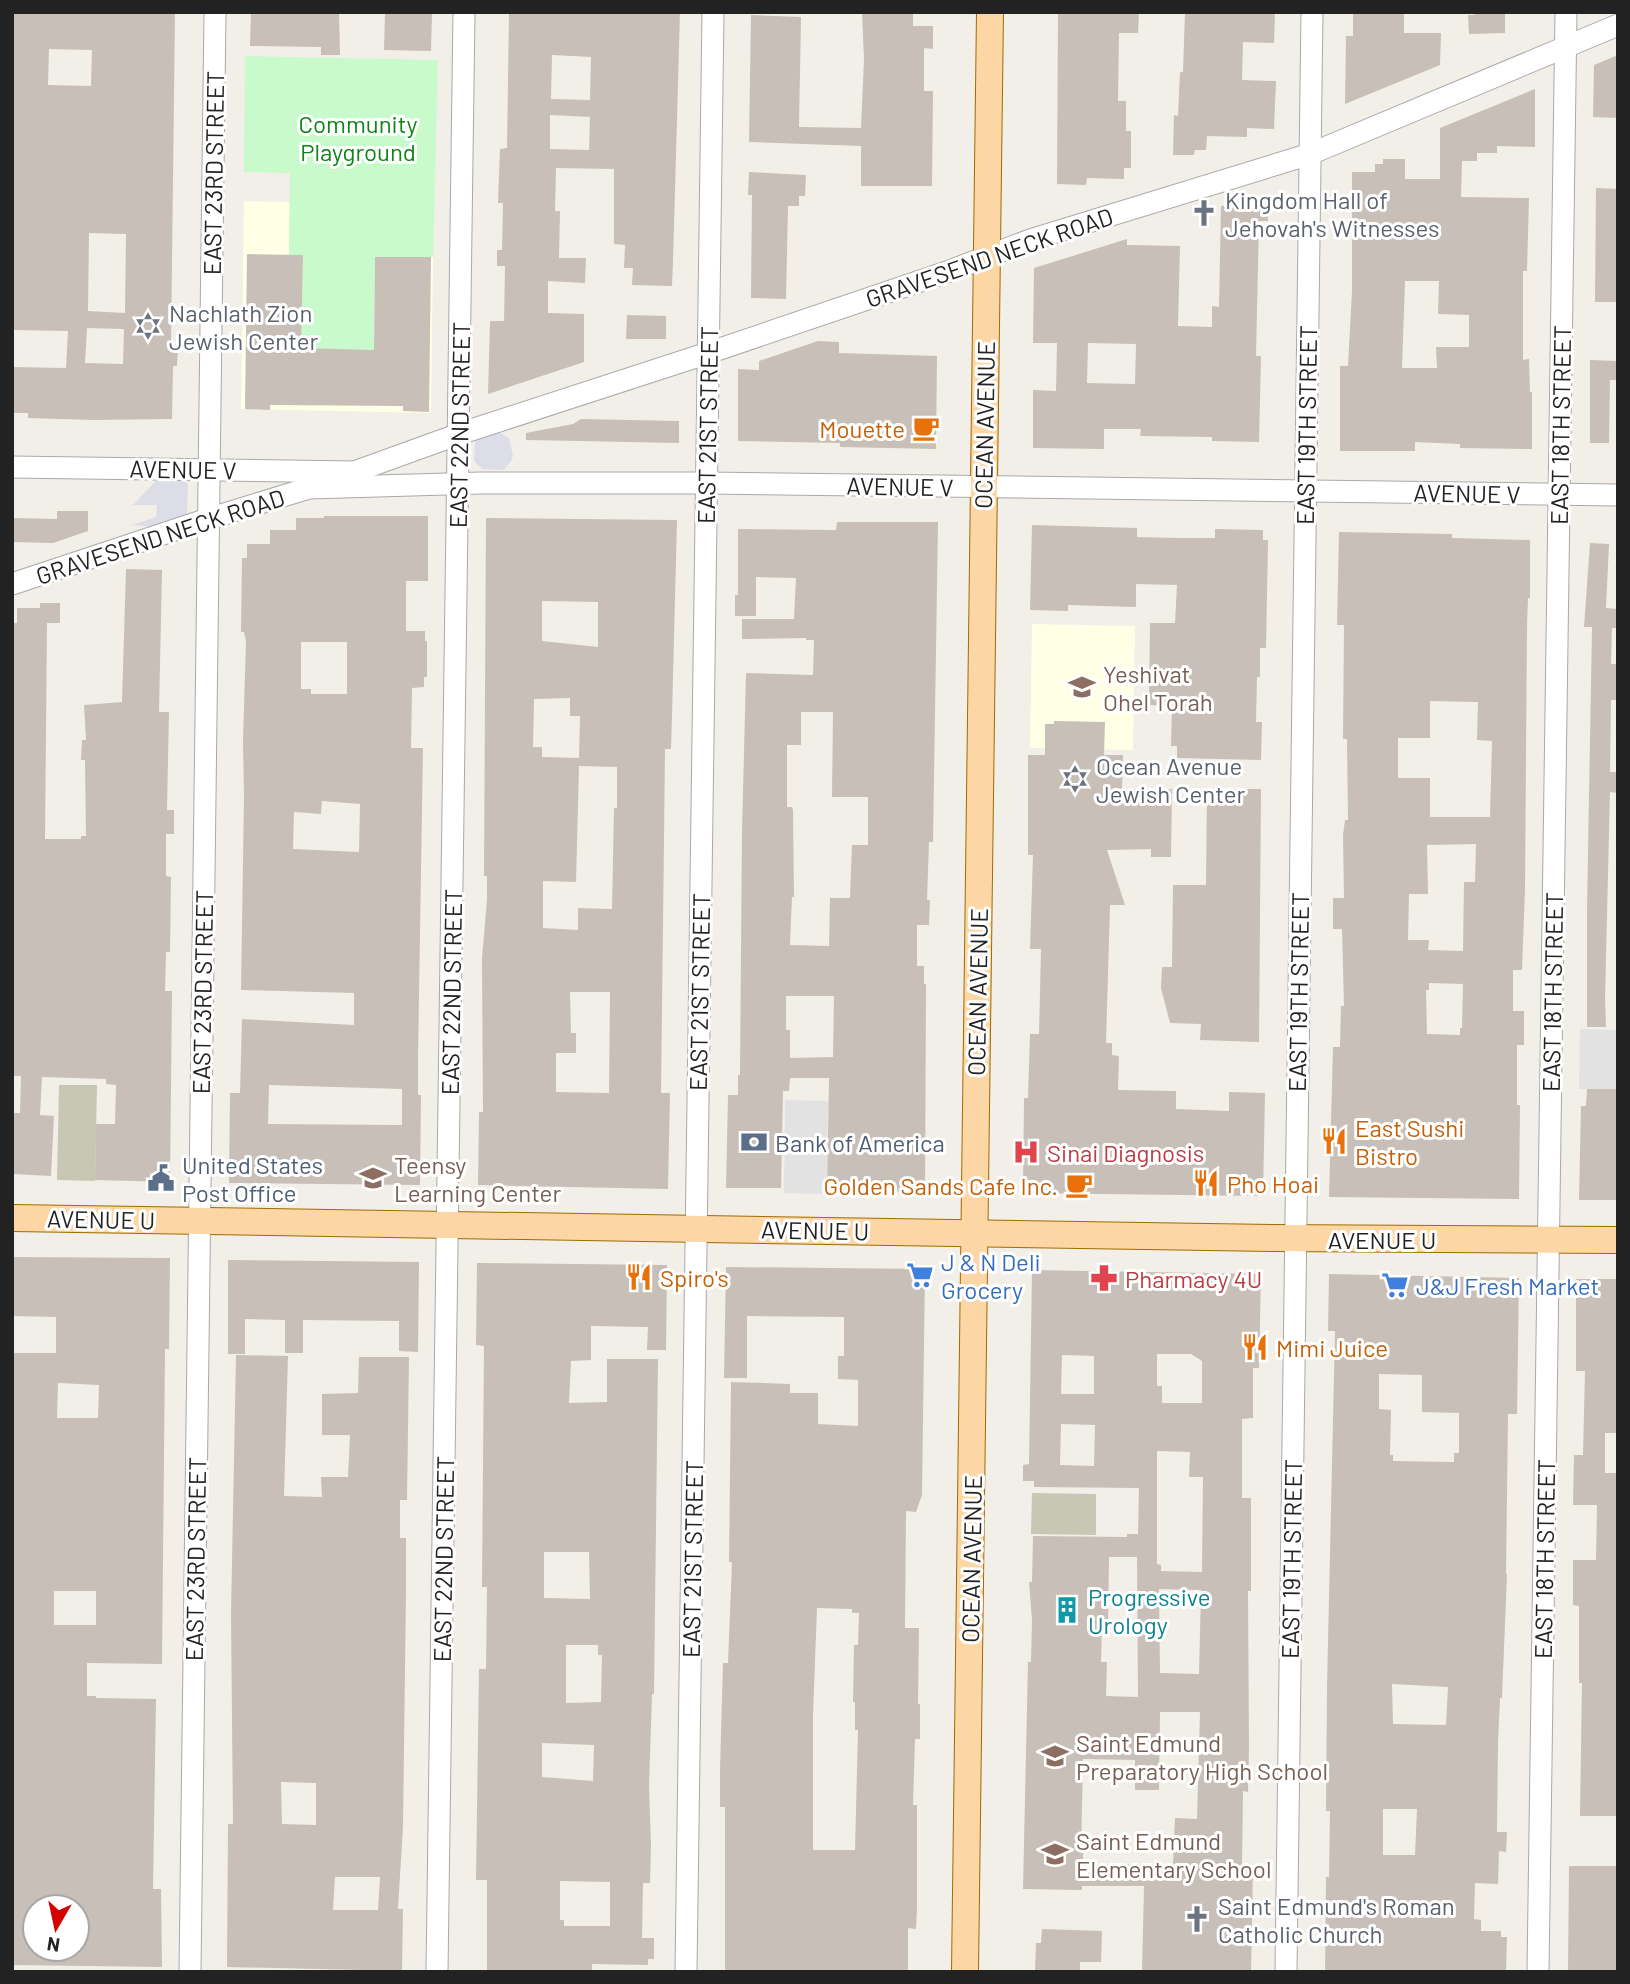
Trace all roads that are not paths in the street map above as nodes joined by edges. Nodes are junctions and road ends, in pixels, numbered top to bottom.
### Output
1 (215, 12) edge
2 (464, 12) edge
3 (713, 12) edge
4 (990, 12) edge
5 (1312, 12) edge
6 (1566, 12) edge
7 (1618, 25) edge
8 (1566, 47) junction
9 (1310, 154) junction
10 (986, 257) junction
11 (708, 353) junction
12 (459, 433) junction
13 (12, 467) edge
14 (209, 469) junction
15 (354, 472) joint
16 (706, 483) junction
17 (458, 485) junction
18 (309, 488) joint
19 (983, 488) junction
20 (1305, 491) junction
21 (1558, 494) junction
22 (1618, 495) edge
23 (208, 519) junction
24 (12, 584) edge
25 (12, 1218) edge
26 (200, 1220) junction
27 (448, 1225) junction
28 (696, 1228) junction
29 (975, 1234) junction
30 (1295, 1238) junction
31 (1548, 1240) junction
32 (1618, 1240) edge
33 (190, 1972) edge
34 (438, 1972) edge
35 (686, 1972) edge
36 (965, 1972) edge
37 (1286, 1972) edge
38 (1538, 1972) edge

1 - 14 street, EAST 23RD STREET
2 - 12 street, EAST 22ND STREET
3 - 11 street, EAST 21ST STREET
4 - 10 main road, OCEAN AVENUE
5 - 9 street, EAST 19TH STREET
6 - 8 street, EAST 18TH STREET
7 - 8 street, GRAVESEND NECK ROAD
8 - 9 street, GRAVESEND NECK ROAD
8 - 21 street, EAST 18TH STREET
9 - 10 street, GRAVESEND NECK ROAD
9 - 20 street, EAST 19TH STREET
10 - 11 street, GRAVESEND NECK ROAD
10 - 19 main road, OCEAN AVENUE
11 - 12 street, GRAVESEND NECK ROAD
11 - 16 street, EAST 21ST STREET
12 - 15 street, GRAVESEND NECK ROAD
12 - 17 street, EAST 22ND STREET
13 - 14 street, AVENUE V
14 - 15 street, AVENUE V
14 - 23 street, EAST 23RD STREET
16 - 17 street, AVENUE V
16 - 19 street, AVENUE V
16 - 28 street, EAST 21ST STREET
17 - 18 street, AVENUE V
17 - 27 street, EAST 22ND STREET
18 - 23 street, GRAVESEND NECK ROAD
19 - 20 street, AVENUE V
19 - 29 main road, OCEAN AVENUE
20 - 21 street, AVENUE V
20 - 30 street, EAST 19TH STREET
21 - 22 street, AVENUE V
21 - 31 street, EAST 18TH STREET
23 - 24 street, GRAVESEND NECK ROAD
23 - 26 street, EAST 23RD STREET
25 - 26 main road, AVENUE U
26 - 27 main road, AVENUE U
26 - 33 street, EAST 23RD STREET
27 - 28 main road, AVENUE U
27 - 34 street, EAST 22ND STREET
28 - 29 main road, AVENUE U
28 - 35 street, EAST 21ST STREET
29 - 30 main road, AVENUE U
29 - 36 main road, OCEAN AVENUE
30 - 31 main road, AVENUE U
30 - 37 street, EAST 19TH STREET
31 - 32 main road, AVENUE U
31 - 38 street, EAST 18TH STREET

